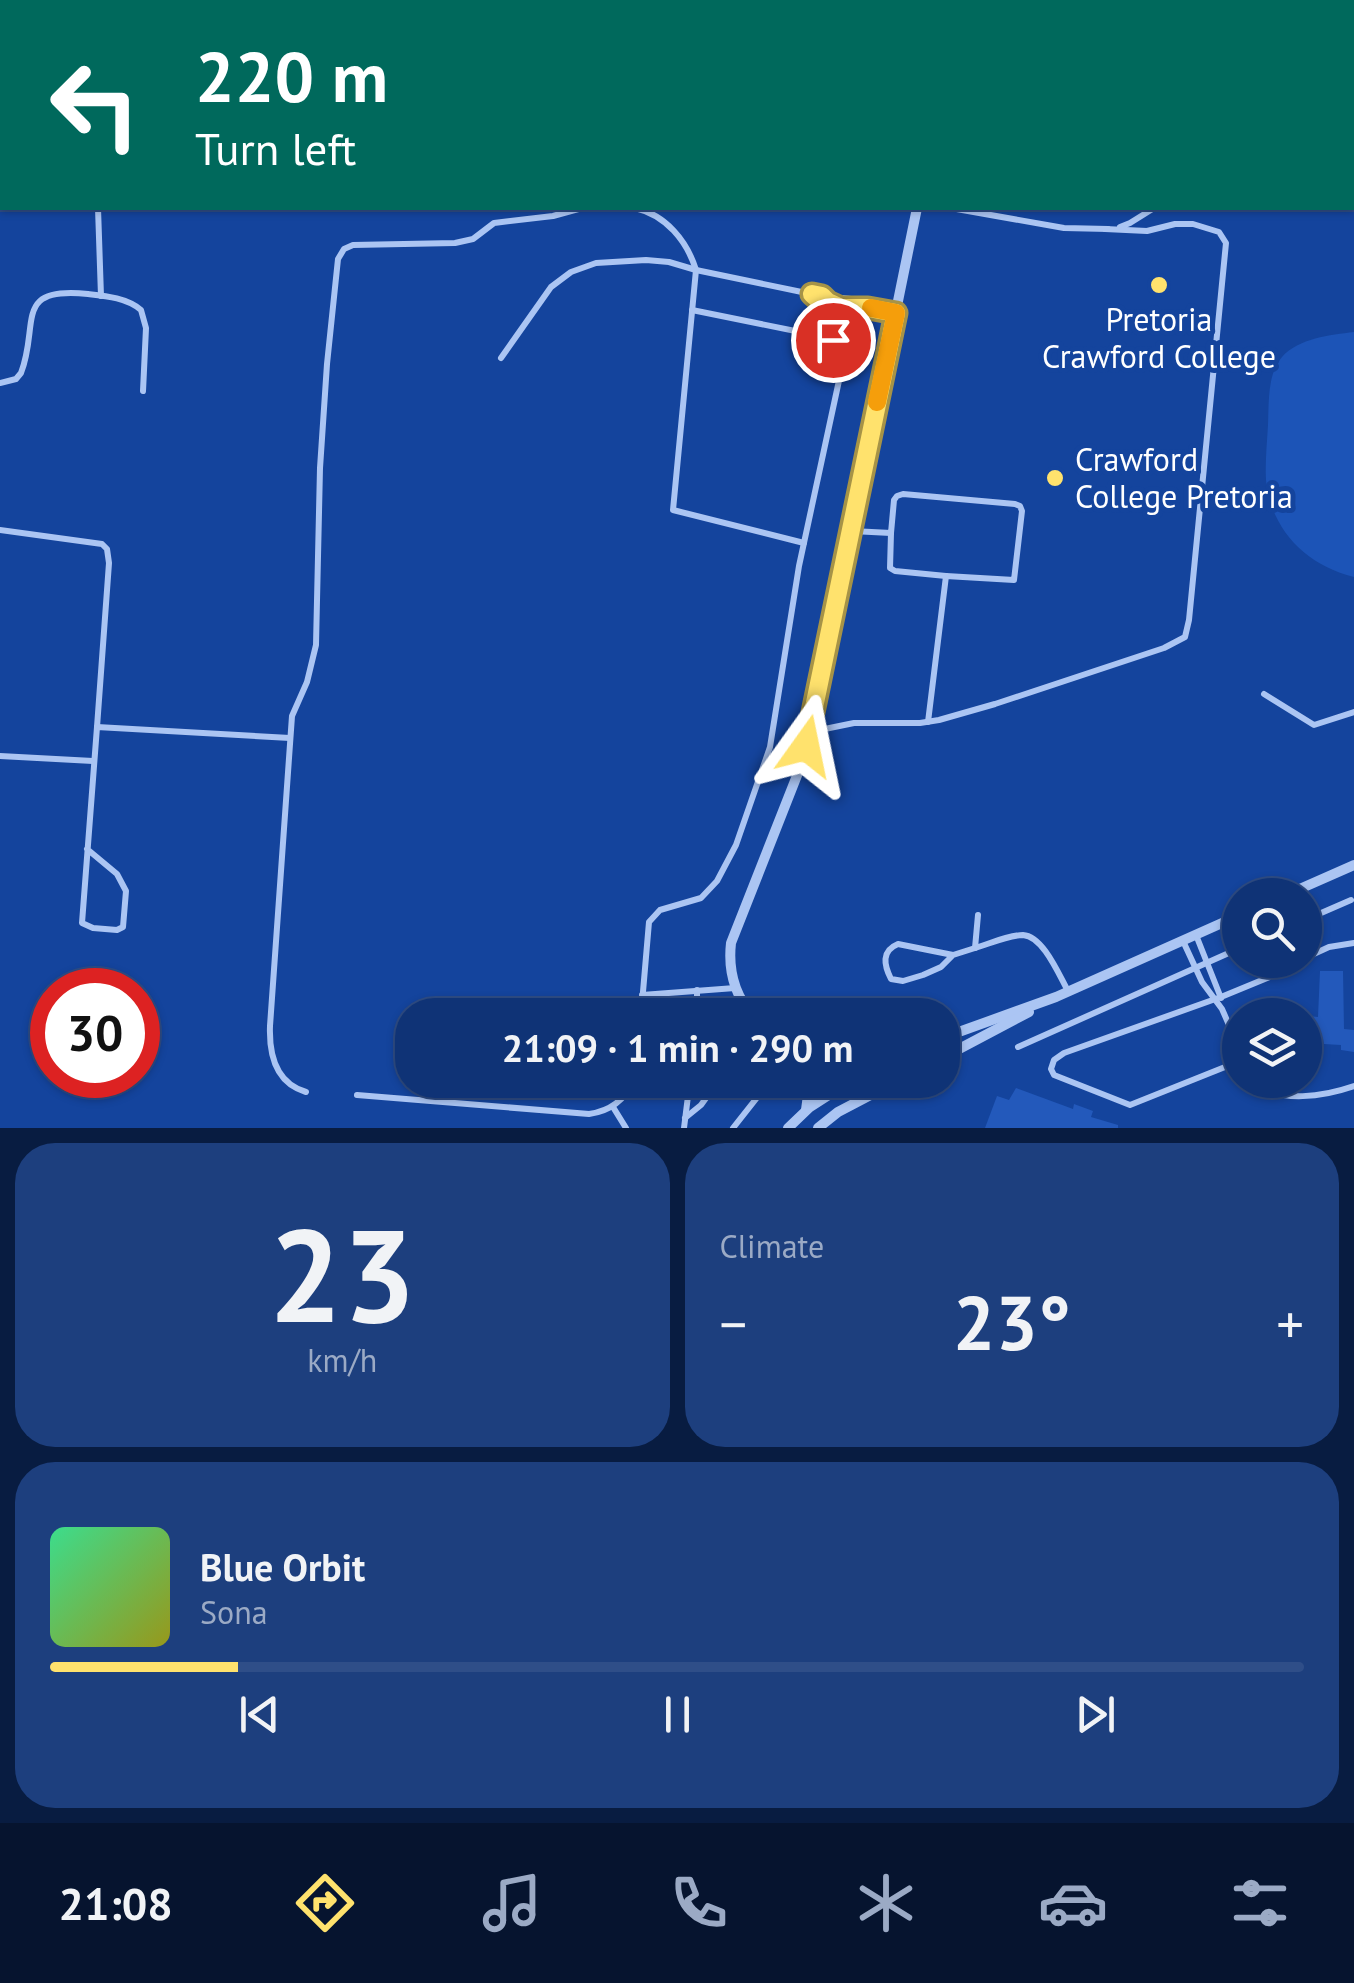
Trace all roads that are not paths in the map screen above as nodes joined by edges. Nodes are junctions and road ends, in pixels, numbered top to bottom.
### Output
1 (98, 210) edge
2 (575, 210) edge
3 (641, 210) edge
4 (917, 210) edge
5 (971, 210) edge
6 (1151, 210) edge
7 (1105, 229) junction
8 (696, 270) junction
9 (812, 294) junction
10 (100, 296) junction
11 (692, 310) junction
12 (896, 313) junction
13 (829, 338) junction
14 (501, 358) dead end
15 (0, 383) edge
16 (143, 390) dead end
17 (0, 530) edge
18 (851, 531) junction
19 (890, 534) junction
20 (804, 543) junction
21 (946, 576) junction
22 (1264, 694) dead end
23 (1354, 712) edge
24 (928, 722) junction
25 (97, 727) junction
26 (810, 732) junction
27 (290, 738) junction
28 (0, 756) edge
29 (93, 761) junction
30 (87, 849) junction
31 (1354, 865) edge
32 (1322, 879) edge
33 (1351, 900) dead end
34 (1322, 913) edge
35 (978, 915) dead end
36 (1222, 923) edge
37 (1196, 934) junction
38 (1183, 940) junction
39 (1354, 943) edge
40 (974, 948) junction
41 (1322, 950) edge
42 (953, 955) junction
43 (1222, 956) edge
44 (1207, 962) junction
45 (1195, 966) junction
46 (1267, 978) edge
47 (735, 988) junction
48 (697, 990) junction
49 (1068, 991) junction
50 (642, 996) joint
51 (1056, 996) junction
52 (697, 998) edge
53 (740, 998) edge
54 (1217, 998) junction
55 (1222, 1009) edge
56 (960, 1031) edge
57 (1018, 1047) dead end
58 (960, 1048) edge
59 (1222, 1068) edge
60 (1354, 1086) edge
61 (306, 1092) dead end
62 (1322, 1094) edge
63 (357, 1095) dead end
64 (623, 1098) edge
65 (688, 1098) edge
66 (706, 1098) edge
67 (757, 1098) edge
68 (808, 1098) edge
69 (823, 1098) edge
70 (842, 1098) edge
71 (862, 1098) edge
72 (614, 1107) junction
73 (806, 1111) junction
74 (838, 1112) junction
75 (685, 1118) junction
76 (626, 1128) edge
77 (684, 1128) edge
78 (733, 1128) edge
79 (788, 1128) edge
80 (818, 1128) edge

1 - 10 lane
2 - 27 lane
3 - 8 lane
4 - 12 street
5 - 7 lane
6 - 7 lane
7 - 24 lane
8 - 9 lane
8 - 11 lane
8 - 14 lane
9 - 12 lane
9 - 13 lane
10 - 15 lane
10 - 16 lane
11 - 13 lane
11 - 20 lane
12 - 18 street
13 - 20 lane
17 - 25 lane
18 - 19 lane
18 - 26 street
19 - 21 lane
19 - 21 lane
20 - 50 lane
21 - 24 lane
22 - 23 lane
24 - 26 lane
25 - 27 lane
25 - 29 lane
26 - 47 street
27 - 61 lane
28 - 29 lane
29 - 30 lane
30 - 30 lane
31 - 32 street
33 - 34 lane
35 - 40 lane
36 - 37 street
37 - 38 street
37 - 44 lane
38 - 45 lane
38 - 49 street
39 - 41 lane
40 - 42 lane
40 - 49 lane
42 - 42 lane
43 - 44 lane
44 - 45 lane
44 - 54 lane
45 - 54 lane
45 - 57 lane
46 - 54 lane
47 - 48 lane
47 - 53 street
48 - 50 lane
48 - 52 lane
49 - 51 street
51 - 56 street
51 - 58 street
54 - 55 lane
54 - 59 lane
60 - 62 lane
63 - 72 lane
64 - 72 lane
65 - 75 lane
66 - 75 lane
67 - 78 lane
68 - 73 street
69 - 73 street
70 - 74 street
71 - 74 street
72 - 76 lane
73 - 79 street
74 - 80 street
75 - 77 lane

